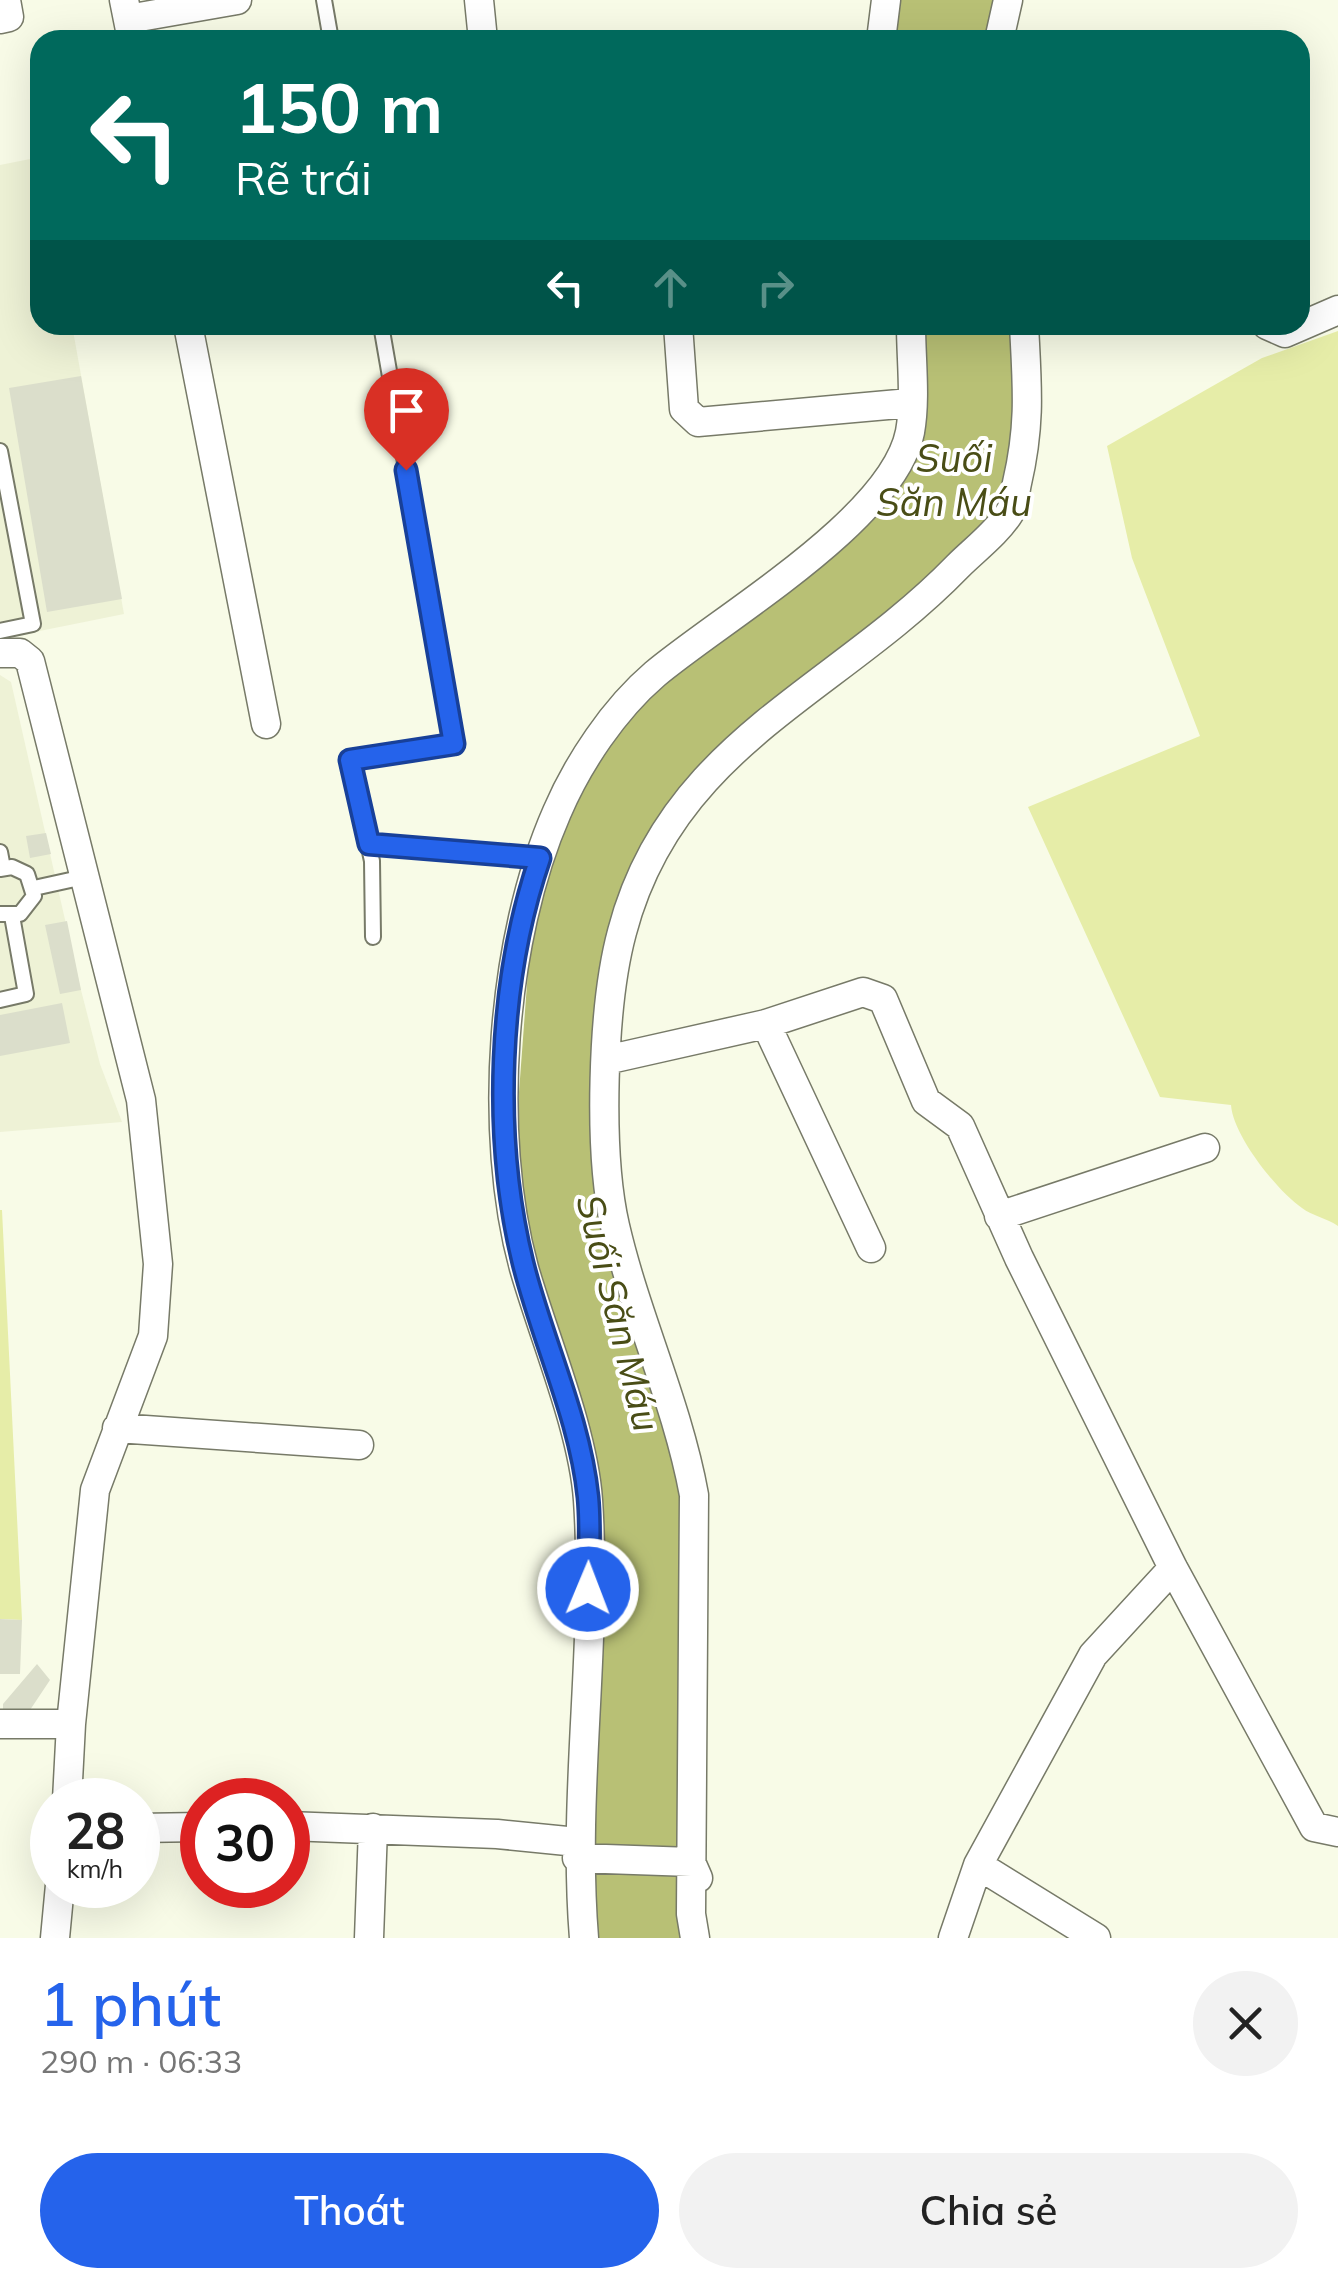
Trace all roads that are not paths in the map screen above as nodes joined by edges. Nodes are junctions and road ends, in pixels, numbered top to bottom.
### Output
1 (6, 0) edge
2 (237, 0) edge
3 (324, 0) edge
4 (479, 0) edge
5 (886, 0) edge
6 (1008, 0) edge
7 (0, 19) edge
8 (128, 20) edge
9 (329, 30) edge
10 (481, 30) edge
11 (882, 30) edge
12 (1001, 30) edge
13 (1338, 310) edge
14 (1310, 322) edge
15 (190, 335) edge
16 (383, 335) edge
17 (679, 335) edge
18 (912, 335) edge
19 (1024, 335) edge
20 (910, 403) junction
21 (0, 451) edge
22 (0, 630) edge
23 (0, 653) edge
24 (266, 724) dead end
25 (369, 844) junction
26 (540, 858) junction
27 (1, 863) edge
28 (84, 876) junction
29 (34, 888) junction
30 (6, 915) edge
31 (373, 937) dead end
32 (0, 1000) edge
33 (766, 1024) junction
34 (606, 1060) junction
35 (1205, 1148) dead end
36 (999, 1216) junction
37 (871, 1248) dead end
38 (117, 1428) junction
39 (360, 1445) dead end
40 (1173, 1568) junction
41 (0, 1724) edge
42 (71, 1724) junction
43 (68, 1778) edge
44 (310, 1827) edge
45 (372, 1828) junction
46 (1338, 1832) edge
47 (577, 1850) junction
48 (691, 1862) junction
49 (978, 1865) junction
50 (58, 1908) edge
51 (55, 1938) edge
52 (370, 1938) edge
53 (584, 1938) edge
54 (695, 1938) edge
55 (709, 1938) edge
56 (954, 1938) edge
57 (1096, 1938) edge

1 - 7 street
2 - 8 street
3 - 9 lane
4 - 10 street
5 - 11 street
6 - 12 street
13 - 14 street
15 - 24 street
16 - 25 lane
17 - 20 street
18 - 20 street
19 - 34 street
20 - 26 street
21 - 22 lane
23 - 28 street
25 - 26 lane
25 - 31 lane
26 - 47 street
27 - 29 lane
28 - 29 lane
28 - 38 street
29 - 30 lane
30 - 32 lane
33 - 34 street
33 - 36 street
33 - 37 street
34 - 48 street
35 - 36 street
36 - 40 street
38 - 39 street
38 - 42 street
40 - 46 street
40 - 49 street
41 - 42 street
42 - 43 street
44 - 45 street
45 - 47 street
45 - 52 street
47 - 48 street
47 - 53 street
48 - 54 street
48 - 55 street
49 - 56 street
49 - 57 street
50 - 51 street

